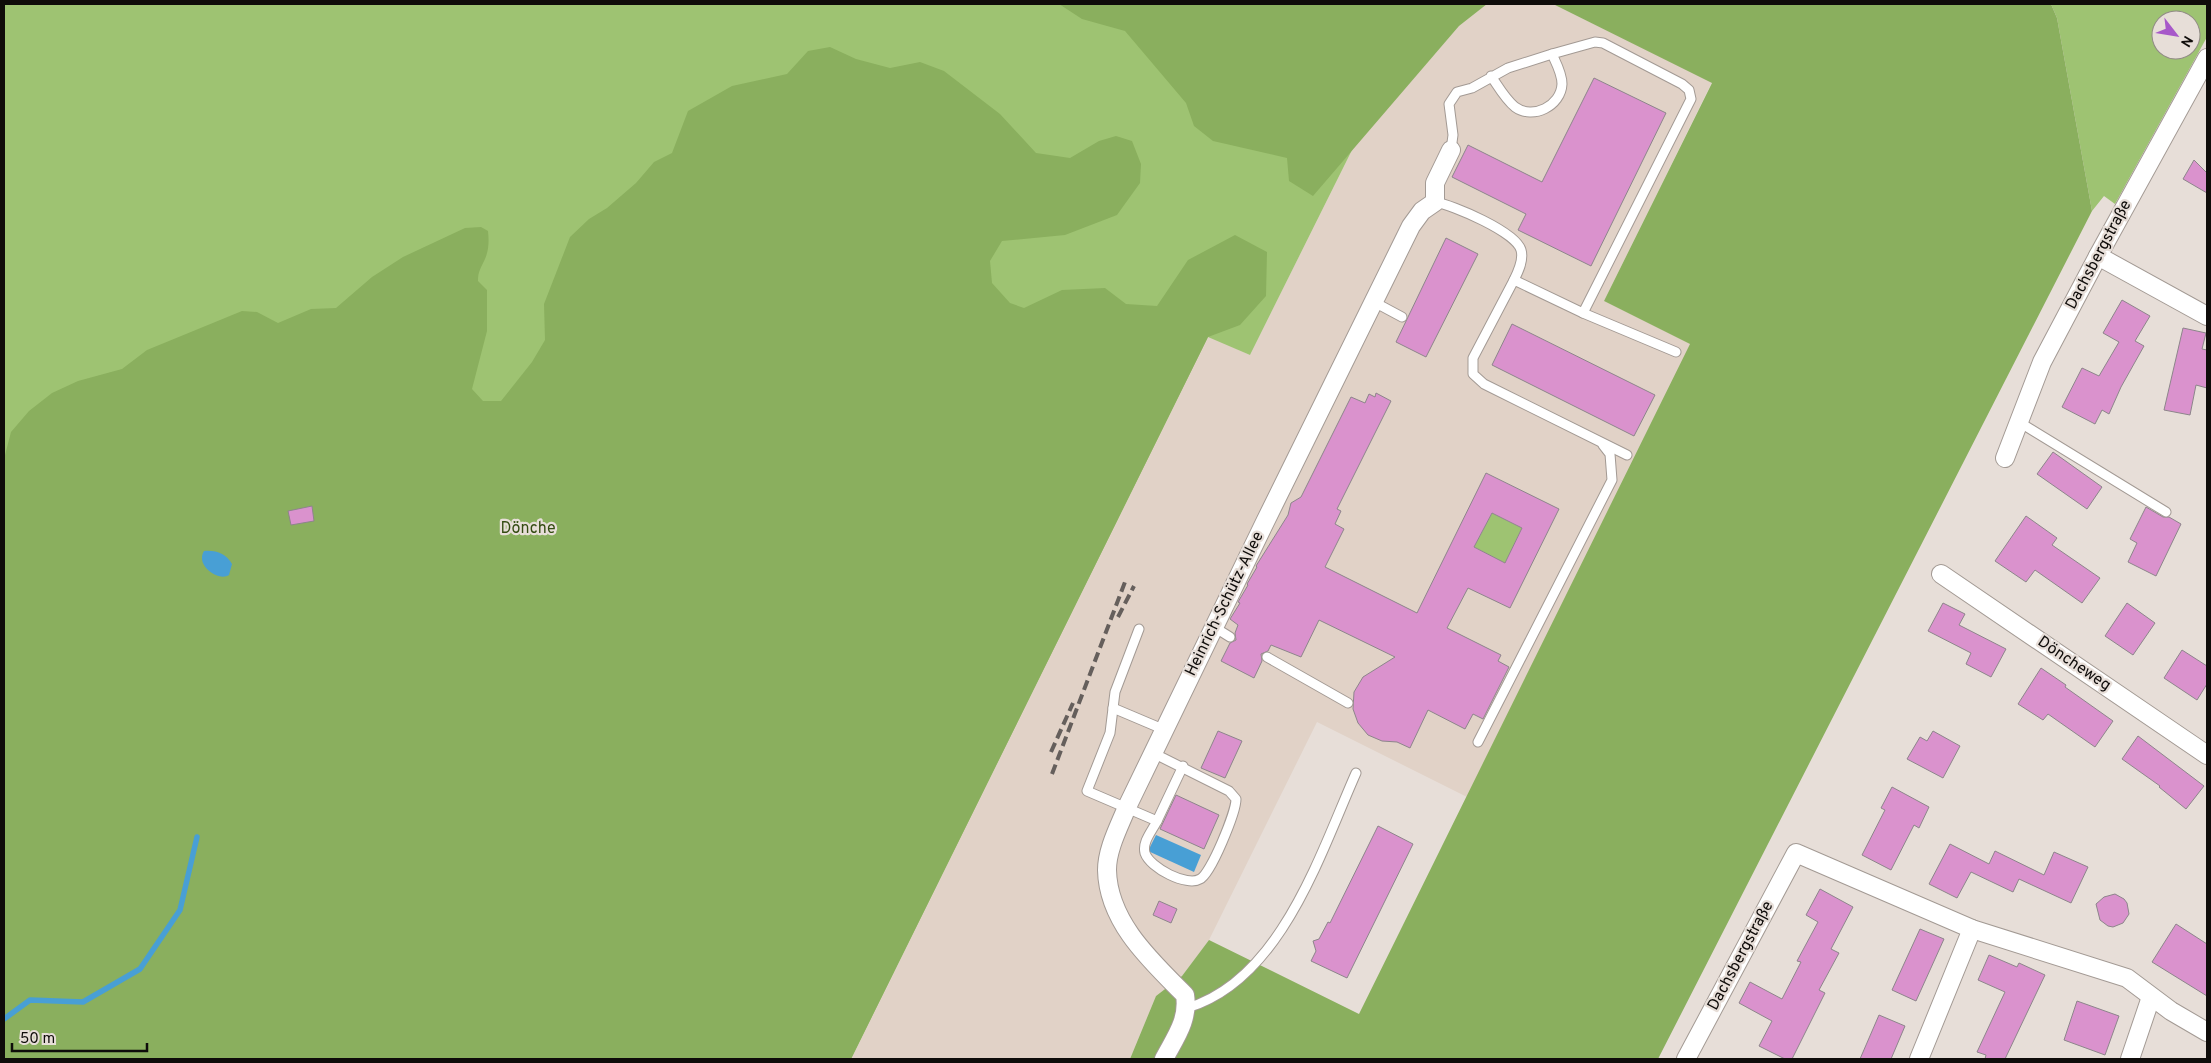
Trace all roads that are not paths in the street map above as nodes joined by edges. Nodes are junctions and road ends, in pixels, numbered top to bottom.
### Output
1 (1552, 54) junction
2 (2207, 58) edge
3 (1491, 76) junction
4 (1451, 150) joint
5 (1436, 202) junction
6 (2098, 256) junction
7 (1514, 280) junction
8 (1374, 302) junction
9 (1583, 313) junction
10 (2207, 316) edge
11 (1402, 317) dead end
12 (1676, 352) dead end
13 (2019, 422) junction
14 (1602, 444) junction
15 (1627, 456) dead end
16 (2005, 458) dead end
17 (2166, 512) dead end
18 (1940, 574) dead end
19 (1214, 627) junction
20 (1139, 629) dead end
21 (1230, 637) dead end
22 (1267, 656) dead end
23 (1348, 703) dead end
24 (1113, 708) junction
25 (1165, 730) junction
26 (1478, 742) dead end
27 (1153, 753) junction
28 (2207, 755) edge
29 (1183, 766) junction
30 (1356, 773) dead end
31 (1127, 807) junction
32 (1157, 821) junction
33 (1972, 929) junction
34 (2152, 997) junction
35 (1187, 1008) junction
36 (2207, 1032) edge
37 (1164, 1059) edge
38 (1686, 1059) edge
39 (1919, 1059) edge
40 (2130, 1059) edge

1 - 3 lane
1 - 3 lane
1 - 9 lane
2 - 6 street, Dachsbergstraße
3 - 4 lane
4 - 5 street
5 - 7 lane
5 - 8 street, Heinrich-Schütz-Allee
6 - 10 street
6 - 13 street, Dachsbergstraße
7 - 9 lane
7 - 14 lane
8 - 11 lane
8 - 19 street, Heinrich-Schütz-Allee
9 - 12 lane
13 - 16 street, Dachsbergstraße
13 - 17 lane
14 - 15 lane
14 - 26 lane
18 - 28 street, Döncheweg
19 - 21 lane
19 - 25 street, Heinrich-Schütz-Allee
20 - 24 lane
22 - 23 lane
24 - 25 lane
24 - 31 lane
25 - 27 street, Heinrich-Schütz-Allee
27 - 29 lane
27 - 31 street, Heinrich-Schütz-Allee
29 - 32 lane
29 - 32 lane
30 - 35 lane
31 - 32 lane
31 - 35 street, Heinrich-Schütz-Allee
33 - 34 street
33 - 38 street, Dachsbergstraße
33 - 39 street
34 - 36 street
34 - 40 street
35 - 37 street

